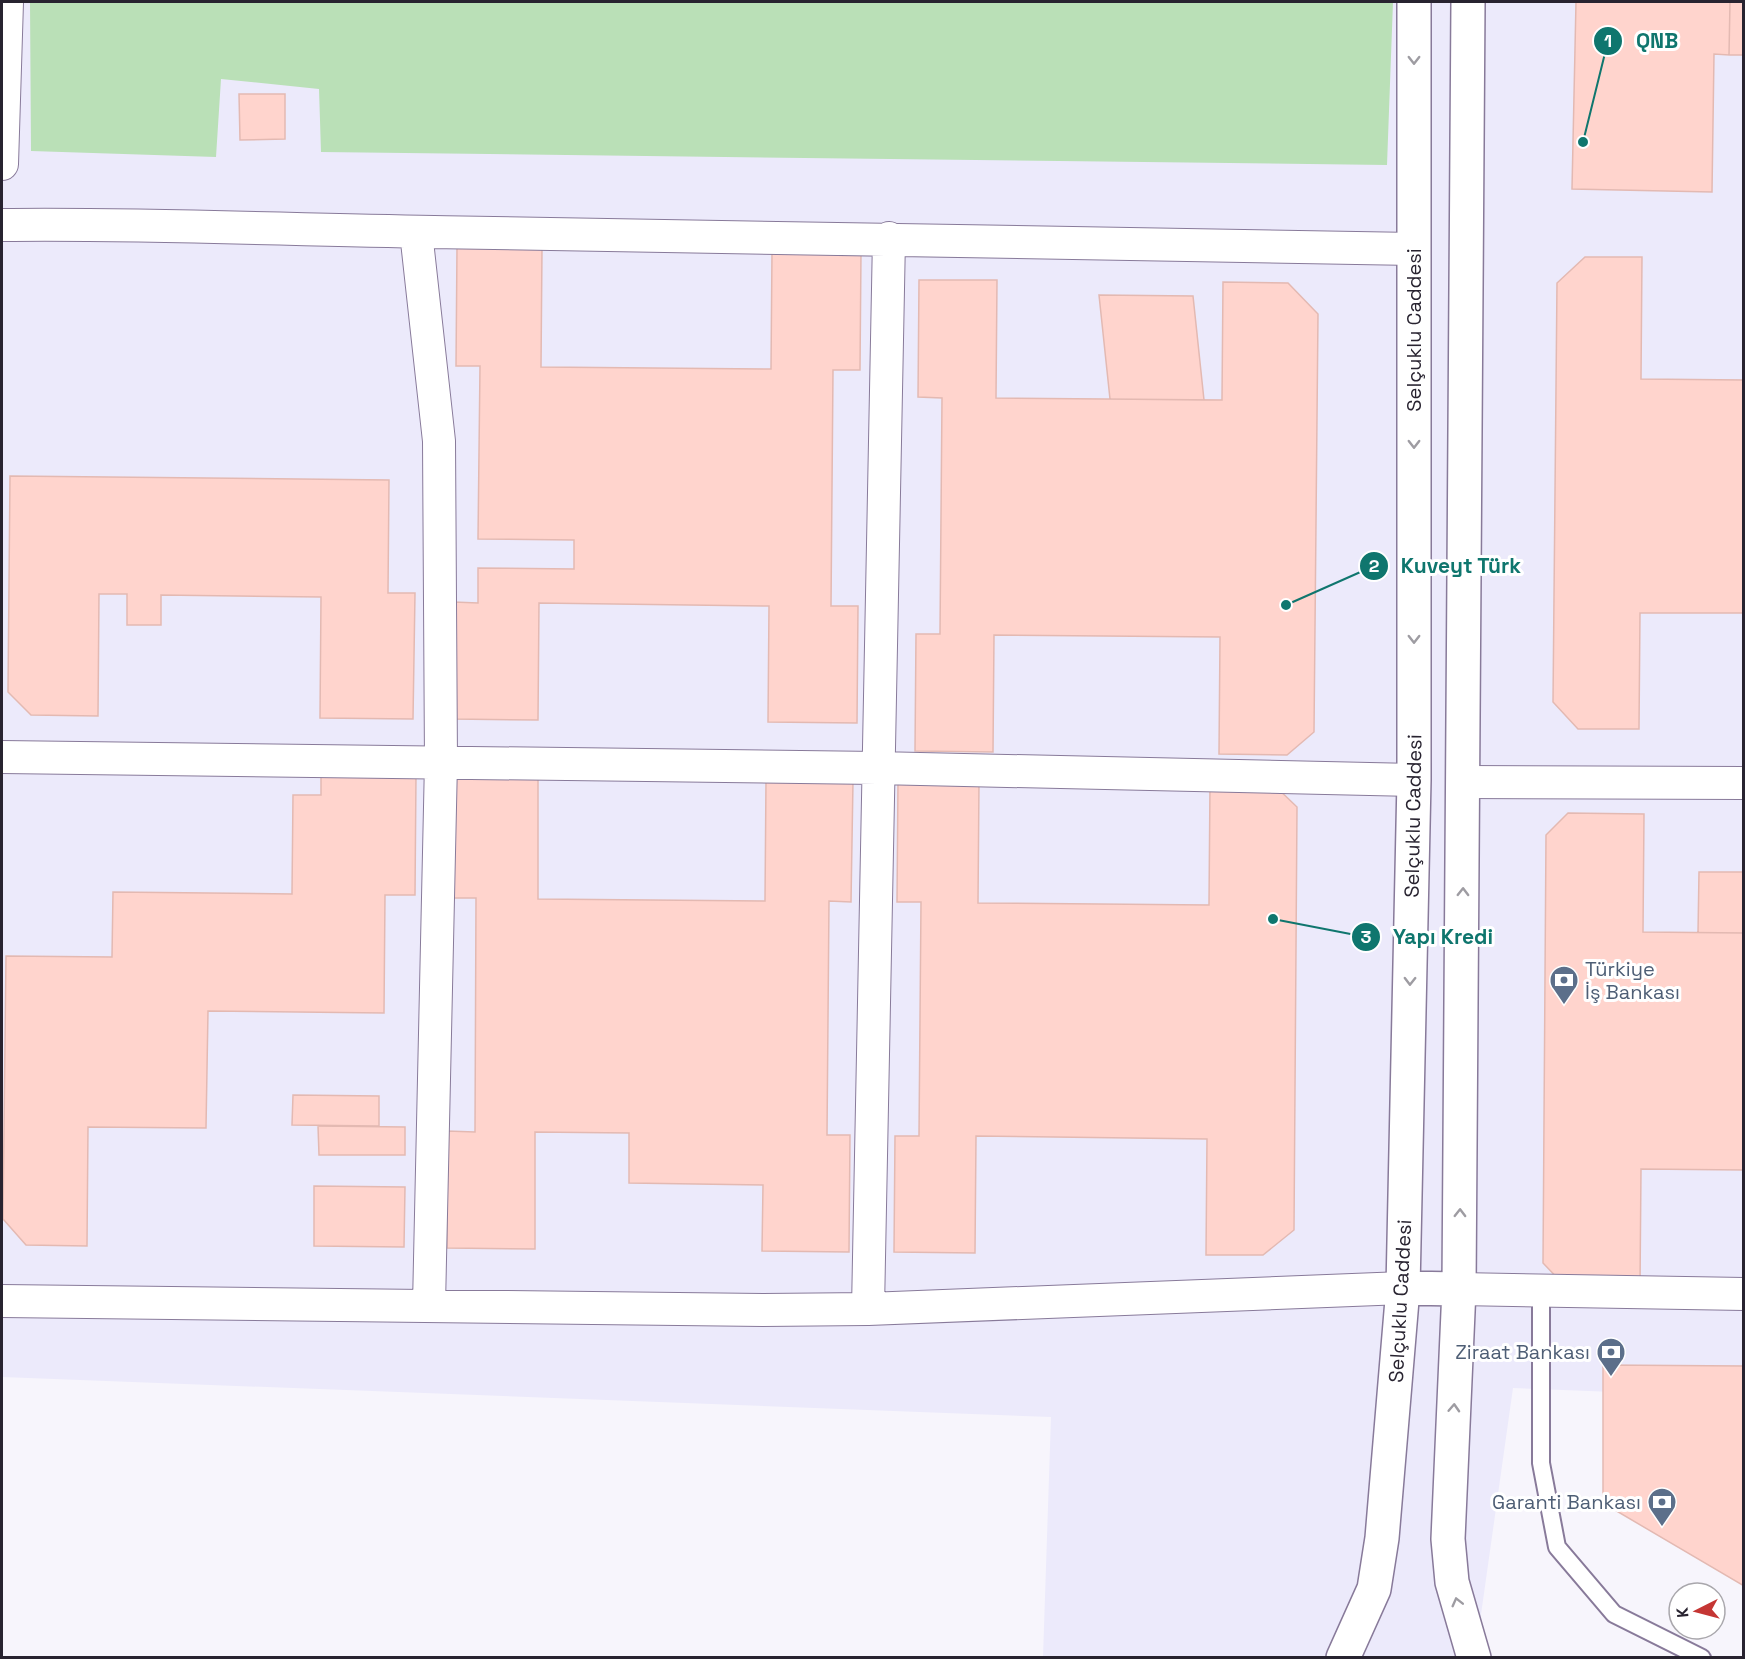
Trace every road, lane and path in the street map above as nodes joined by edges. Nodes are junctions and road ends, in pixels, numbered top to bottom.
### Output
1 (7, 2) edge
2 (1414, 2) edge
3 (1468, 2) edge
4 (2, 164) edge
5 (2, 225) edge
6 (416, 232) junction
7 (889, 238) junction
8 (1414, 249) junction
9 (1467, 250) junction
10 (2, 757) edge
11 (441, 762) junction
12 (877, 768) junction
13 (1414, 780) junction
14 (1464, 782) junction
15 (1743, 783) edge
16 (1403, 1288) junction
17 (1459, 1289) junction
18 (1541, 1290) junction
19 (1743, 1294) edge
20 (2, 1301) edge
21 (429, 1305) junction
22 (868, 1308) junction
23 (1343, 1658) edge
24 (1474, 1658) edge
25 (1702, 1658) edge

1 - 4 street
2 -> 8 street, Selçuklu Caddesi
3 - 9 street
5 - 6 street
6 - 7 street
6 - 11 street
7 - 8 street
7 - 12 street
8 - 9 street
8 -> 13 street, Selçuklu Caddesi
9 - 14 street
10 - 11 street
11 - 12 street
11 - 21 street
12 - 13 street
12 - 22 street
13 - 14 street
13 -> 16 street, Selçuklu Caddesi
14 - 15 street
17 -> 14 street
16 - 17 street
16 - 22 street
16 - 23 street, Selçuklu Caddesi
17 - 18 street
24 -> 17 street
18 - 19 street
18 - 25 lane
20 - 21 street
21 - 22 street

